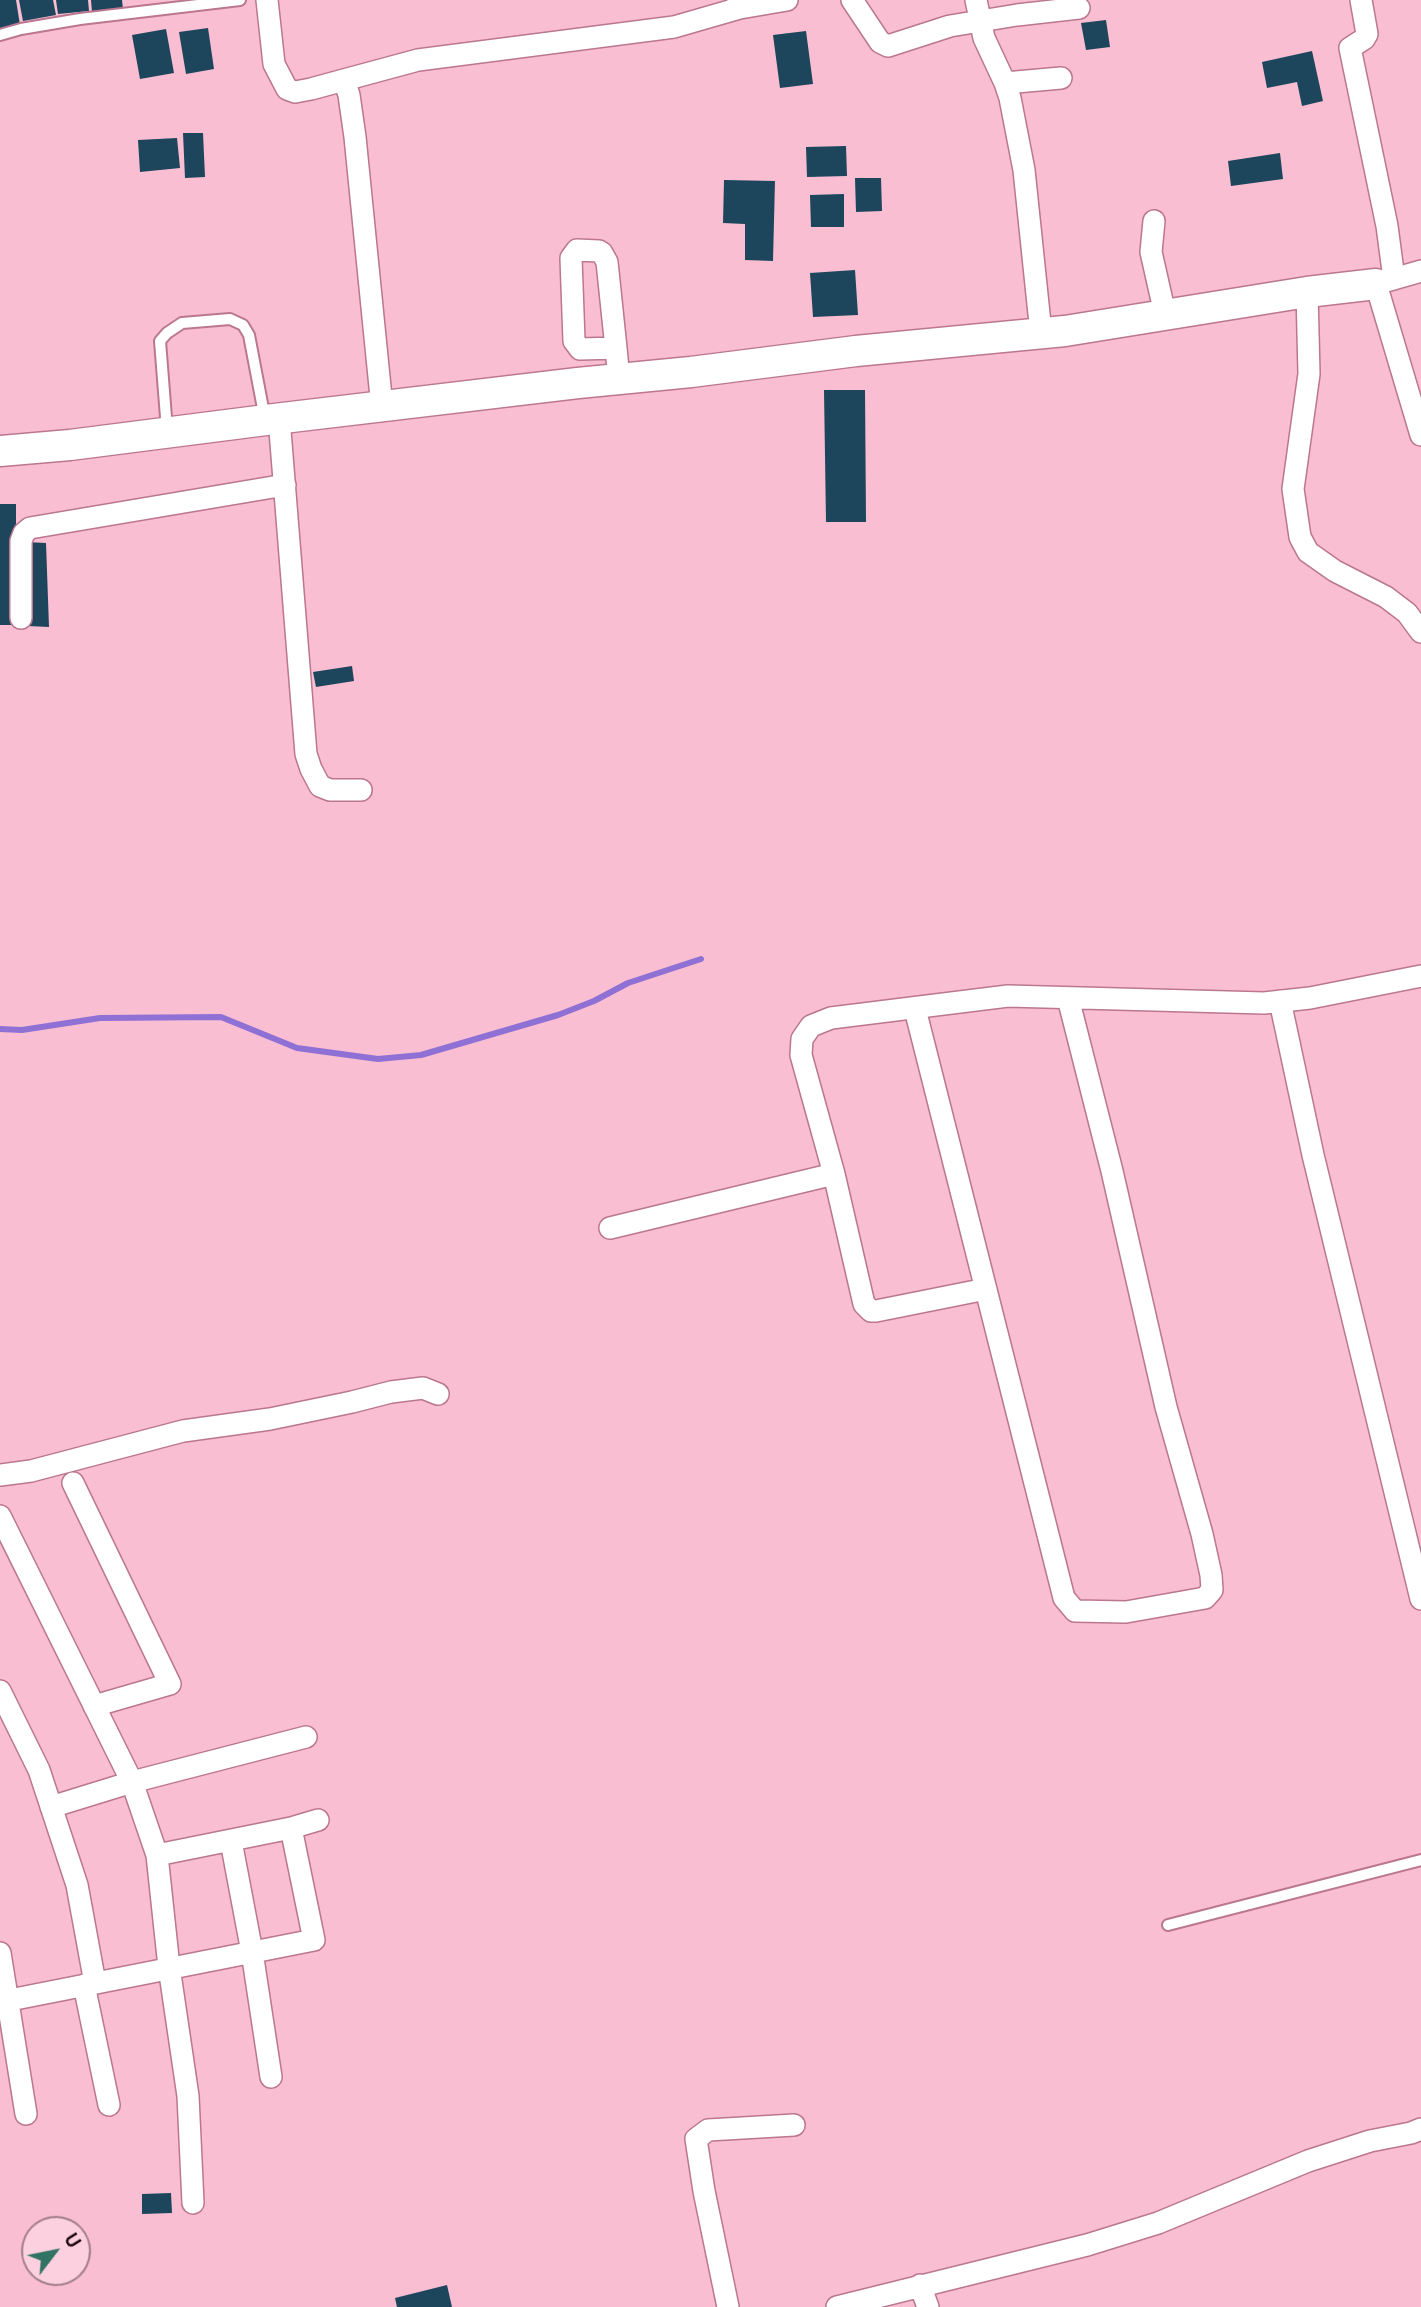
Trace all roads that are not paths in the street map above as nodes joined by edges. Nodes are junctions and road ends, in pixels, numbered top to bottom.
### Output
1 (240, 0) edge
2 (267, 0) edge
3 (787, 0) edge
4 (852, 0) edge
5 (1361, 0) edge
6 (739, 4) edge
7 (1079, 9) dead end
8 (978, 10) edge
9 (0, 36) edge
10 (1061, 78) dead end
11 (344, 79) junction
12 (1005, 83) junction
13 (1154, 221) dead end
14 (1421, 271) edge
15 (1385, 281) junction
16 (1307, 292) junction
17 (1165, 314) junction
18 (1041, 333) junction
19 (616, 348) dead end
20 (619, 379) junction
21 (382, 407) junction
22 (272, 419) junction
23 (167, 432) junction
24 (1421, 435) edge
25 (0, 451) edge
26 (285, 485) junction
27 (21, 618) dead end
28 (1421, 632) edge
29 (361, 790) dead end
30 (1421, 976) edge
31 (1068, 998) junction
32 (1280, 1002) junction
33 (915, 1009) junction
34 (834, 1174) junction
35 (610, 1228) dead end
36 (986, 1289) junction
37 (438, 1394) dead end
38 (0, 1475) edge
39 (73, 1483) dead end
40 (0, 1516) edge
41 (1421, 1599) edge
42 (0, 1690) edge
43 (94, 1706) junction
44 (306, 1737) dead end
45 (132, 1782) junction
46 (51, 1807) junction
47 (318, 1820) dead end
48 (291, 1828) junction
49 (231, 1841) junction
50 (157, 1855) junction
51 (1421, 1860) edge
52 (1168, 1925) dead end
53 (253, 1952) junction
54 (0, 1953) edge
55 (169, 1967) junction
56 (89, 1984) junction
57 (4, 2001) edge
58 (271, 2077) dead end
59 (109, 2105) dead end
60 (26, 2113) dead end
61 (794, 2125) dead end
62 (1421, 2129) edge
63 (192, 2203) dead end
64 (920, 2285) junction
65 (728, 2307) edge
66 (837, 2307) edge
67 (928, 2307) edge

1 - 9 lane
2 - 11 street
3 - 6 street
4 - 8 street
5 - 15 street
6 - 11 street
7 - 8 street
8 - 12 street
10 - 12 street
11 - 21 street
12 - 18 street
13 - 17 street
14 - 15 street
15 - 16 street
15 - 24 street
16 - 17 street
16 - 28 street
17 - 18 street
18 - 20 street
19 - 20 street
20 - 21 street
21 - 22 street
22 - 23 street
22 - 23 lane
22 - 26 street
23 - 25 street
26 - 27 street
26 - 29 street
30 - 32 street
31 - 32 street
31 - 33 street
31 - 36 street
32 - 41 street
33 - 34 street
33 - 36 street
34 - 35 street
34 - 36 street
37 - 38 street
39 - 43 street
40 - 43 street
42 - 46 street
43 - 45 street
44 - 45 street
45 - 46 street
45 - 50 street
46 - 56 street
47 - 48 street
48 - 49 street
48 - 53 street
49 - 50 street
49 - 53 street
50 - 55 street
51 - 52 lane
53 - 55 street
53 - 58 street
54 - 57 street
55 - 56 street
55 - 63 street
56 - 57 street
56 - 59 street
57 - 60 street
61 - 65 street
62 - 64 street
64 - 66 street
64 - 67 street

